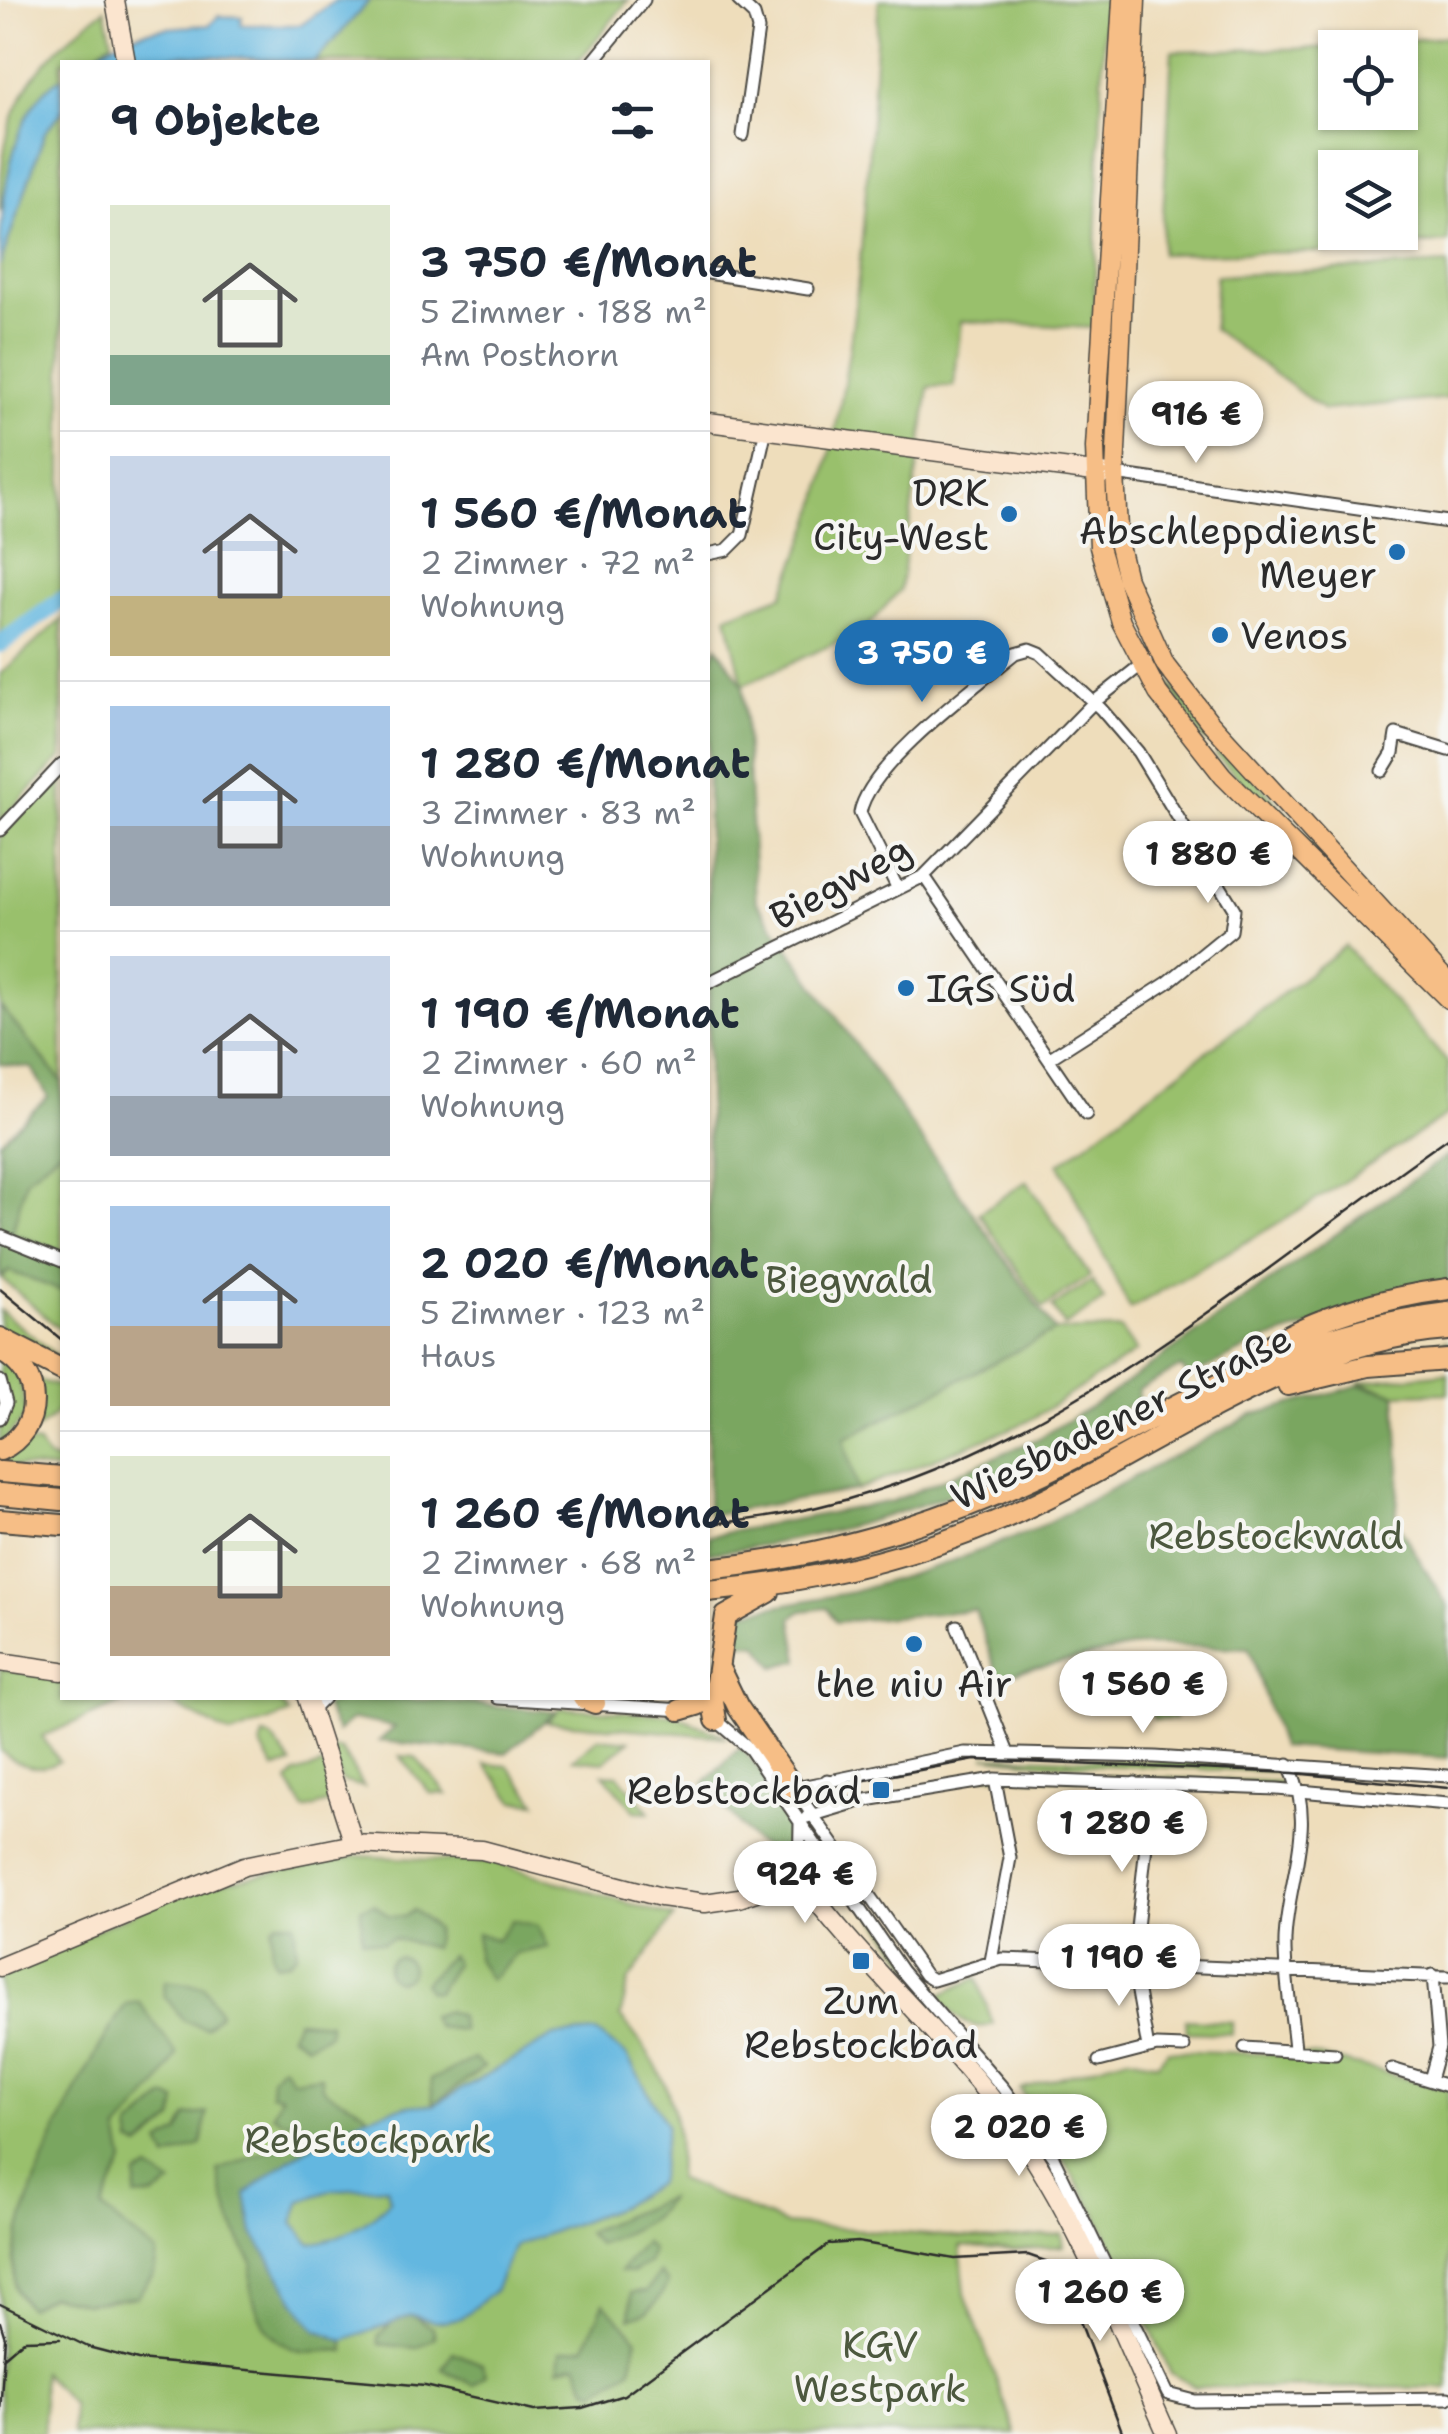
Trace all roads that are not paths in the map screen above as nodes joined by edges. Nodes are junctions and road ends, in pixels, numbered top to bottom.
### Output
1 (644, 0) edge
2 (738, 0) edge
3 (1122, 0) edge
4 (1136, 0) edge
5 (116, 9) edge
6 (126, 60) edge
7 (595, 60) edge
8 (743, 136) dead end
9 (710, 272) edge
10 (808, 289) dead end
11 (710, 422) edge
12 (766, 429) junction
13 (1095, 472) junction
14 (1115, 474) junction
15 (1448, 522) edge
16 (710, 554) edge
17 (1139, 664) junction
18 (1165, 664) junction
19 (1093, 703) junction
20 (1225, 739) junction
21 (1198, 746) junction
22 (1448, 750) edge
23 (60, 766) edge
24 (1382, 770) dead end
25 (0, 830) edge
26 (924, 876) junction
27 (898, 888) junction
28 (1448, 982) edge
29 (710, 983) edge
30 (1448, 999) edge
31 (1050, 1058) junction
32 (1086, 1114) dead end
33 (0, 1236) edge
34 (60, 1260) edge
35 (1448, 1290) edge
36 (1448, 1313) edge
37 (1448, 1330) edge
38 (0, 1338) edge
39 (0, 1352) edge
40 (1448, 1360) edge
41 (60, 1369) edge
42 (1224, 1378) junction
43 (0, 1381) edge
44 (1206, 1412) junction
45 (0, 1418) edge
46 (0, 1450) edge
47 (0, 1472) edge
48 (60, 1477) edge
49 (0, 1494) edge
50 (60, 1500) edge
51 (0, 1520) edge
52 (60, 1525) edge
53 (710, 1570) edge
54 (809, 1579) junction
55 (710, 1591) edge
56 (957, 1626) dead end
57 (0, 1662) edge
58 (720, 1670) junction
59 (60, 1671) edge
60 (714, 1692) junction
61 (710, 1696) edge
62 (589, 1700) edge
63 (706, 1700) edge
64 (315, 1704) edge
65 (680, 1710) junction
66 (716, 1720) junction
67 (1008, 1753) junction
68 (1288, 1764) junction
69 (1448, 1776) edge
70 (995, 1779) junction
71 (826, 1780) junction
72 (1135, 1784) junction
73 (1299, 1792) junction
74 (790, 1794) junction
75 (1448, 1804) edge
76 (832, 1807) junction
77 (812, 1814) junction
78 (800, 1823) junction
79 (354, 1844) junction
80 (799, 1878) junction
81 (851, 1897) junction
82 (991, 1961) junction
83 (1132, 1964) junction
84 (0, 1967) edge
85 (1286, 1968) junction
86 (1433, 1975) junction
87 (1448, 1977) edge
88 (1184, 2047) dead end
89 (1148, 2048) junction
90 (1245, 2048) dead end
91 (1295, 2049) junction
92 (1335, 2054) dead end
93 (1099, 2061) dead end
94 (1392, 2069) dead end
95 (1430, 2080) junction
96 (1448, 2086) edge
97 (1448, 2398) edge
98 (1167, 2434) edge

1 - 7 street
2 - 8 street
3 - 13 main road
4 - 14 main road
5 - 6 main road
9 - 10 street
11 - 12 main road
12 - 13 main road
12 - 16 street
13 - 14 main road
13 - 17 main road
14 - 15 street
14 - 18 main road
17 - 18 street
17 - 19 street, Biegweg
17 - 21 main road
18 - 20 main road
19 - 26 street, Biegweg
19 - 27 street
19 - 31 street
20 - 21 main road
20 - 28 main road
21 - 30 main road
22 - 24 street
23 - 25 street
26 - 27 street, Biegweg
26 - 31 street
27 - 29 street, Biegweg
31 - 32 street
33 - 34 street
35 - 42 highway
36 - 42 highway, Wiesbadener Straße
37 - 44 highway, Wiesbadener Straße
38 - 41 highway
39 - 46 highway
40 - 44 highway
42 - 53 highway, Wiesbadener Straße
43 - 45 street
44 - 54 highway, Wiesbadener Straße
47 - 48 highway
49 - 50 highway
51 - 52 highway
54 - 55 highway, Wiesbadener Straße
54 - 58 highway
56 - 67 street
57 - 59 main road
58 - 60 highway
58 - 74 highway
60 - 61 highway
60 - 66 highway
62 - 65 street
63 - 65 highway
64 - 79 main road
65 - 66 street
66 - 74 street
67 - 68 street
67 - 71 street
68 - 69 street
68 - 73 street
70 - 72 street
70 - 76 street
70 - 82 street
71 - 74 street
71 - 76 street
72 - 73 street
72 - 83 street
73 - 75 street
73 - 85 street
74 - 77 street
74 - 78 street
76 - 77 street
77 - 78 street
77 - 82 street
78 - 80 street
78 - 81 street
79 - 80 main road
79 - 84 main road
80 - 81 street
80 - 98 main road
81 - 97 street
82 - 83 street
83 - 85 street
83 - 89 street
85 - 86 street
85 - 91 street
86 - 87 street
86 - 95 street
88 - 89 street
89 - 93 street
90 - 91 street
91 - 92 street
94 - 95 street
95 - 96 street

